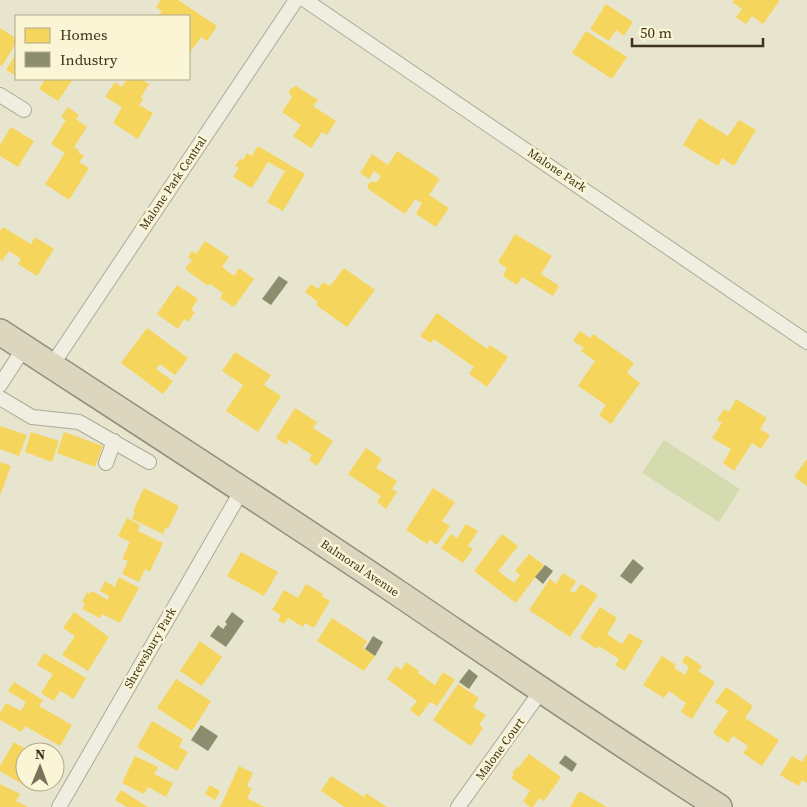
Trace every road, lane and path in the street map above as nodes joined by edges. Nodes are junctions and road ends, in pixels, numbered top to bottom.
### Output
1 (296, 0) edge
2 (305, 0) edge
3 (0, 95) edge
4 (24, 110) dead end
5 (0, 332) edge
6 (807, 342) edge
7 (24, 348) junction
8 (52, 365) junction
9 (0, 385) edge
10 (0, 398) edge
11 (114, 441) junction
12 (149, 462) dead end
13 (106, 463) dead end
14 (242, 490) junction
15 (541, 691) junction
16 (59, 807) edge
17 (458, 807) edge
18 (719, 807) edge

1 - 8 street, Malone Park Central
2 - 6 street, Malone Park
3 - 4 street
5 - 7 highway, Balmoral Avenue
7 - 8 highway, Balmoral Avenue
7 - 9 street
8 - 14 highway, Balmoral Avenue
10 - 11 street
11 - 12 street
11 - 13 street
14 - 15 highway, Balmoral Avenue
14 - 16 street, Shrewsbury Park
15 - 17 street, Malone Court
15 - 18 highway, Balmoral Avenue

